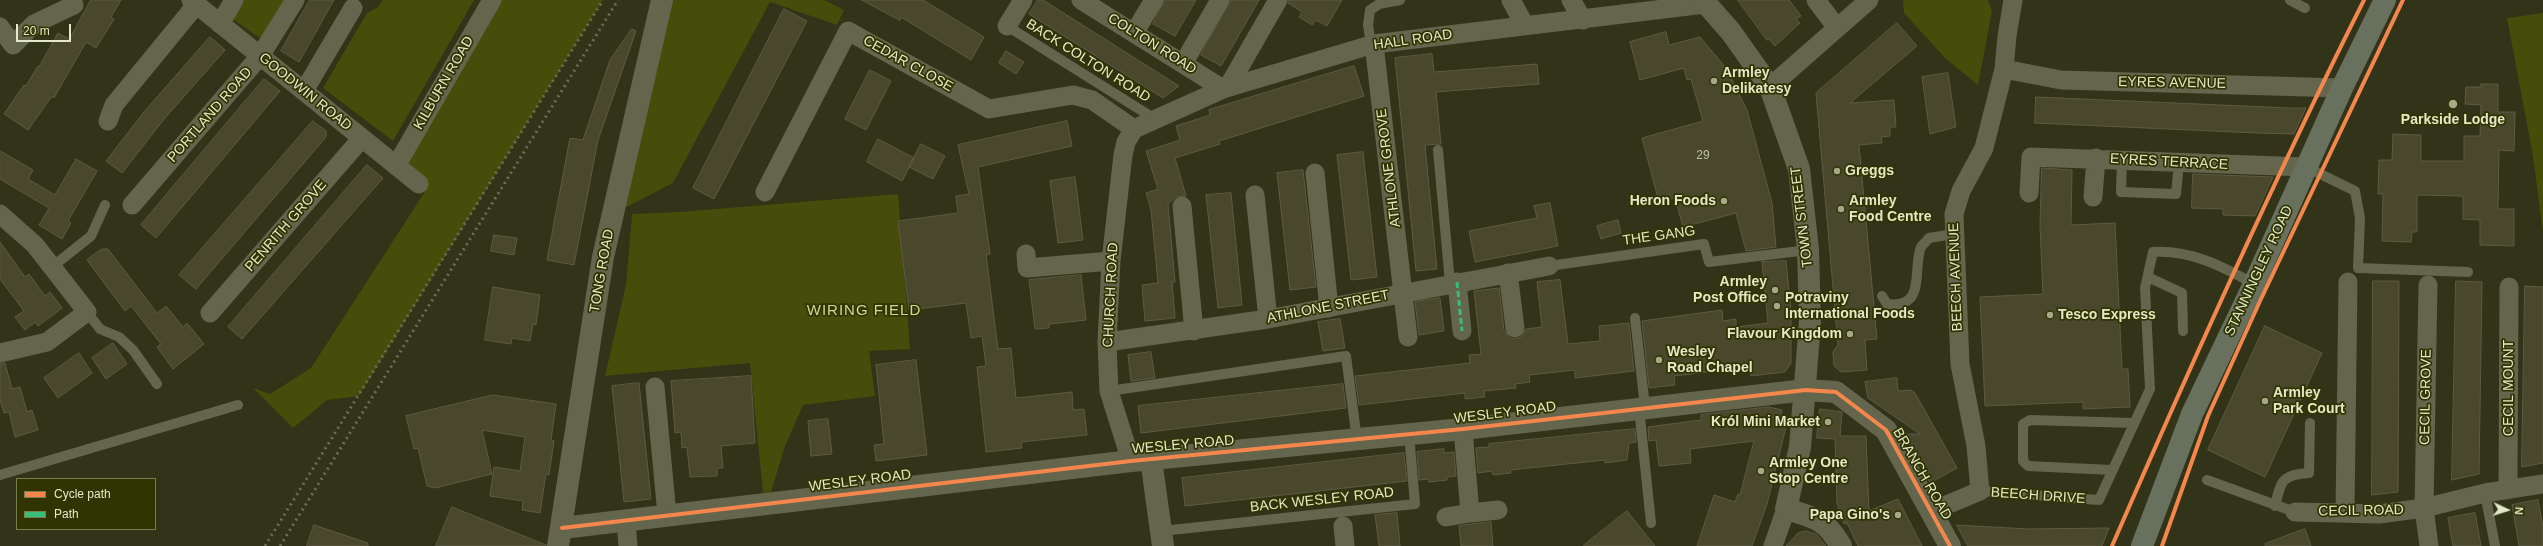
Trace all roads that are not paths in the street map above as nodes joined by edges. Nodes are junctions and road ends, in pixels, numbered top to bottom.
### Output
1 (234, 0) edge
2 (295, 0) edge
3 (492, 0) edge
4 (662, 0) edge
5 (1023, 0) edge
6 (1154, 0) edge
7 (1220, 0) edge
8 (1278, 0) edge
9 (1400, 0) edge
10 (1511, 0) edge
11 (1571, 0) edge
12 (1816, 0) edge
13 (1869, 0) edge
14 (2013, 0) edge
15 (2290, 0) edge
16 (2385, 0) edge
17 (1084, 1) edge
18 (194, 2) edge
19 (1704, 2) edge
20 (74, 5) dead end
21 (1633, 6) edge
22 (353, 8) dead end
23 (2305, 8) dead end
24 (1583, 20) junction
25 (220, 24) junction
26 (1007, 26) joint
27 (1525, 26) junction
28 (0, 27) edge
29 (1837, 28) junction
30 (1134, 33) junction
31 (1373, 44) junction
32 (260, 56) junction
33 (1183, 64) junction
34 (2004, 69) junction
35 (1770, 87) junction
36 (1226, 88) junction
37 (2342, 88) junction
38 (304, 91) junction
39 (1155, 119) junction
40 (108, 121) dead end
41 (1134, 129) junction
42 (362, 138) junction
43 (1438, 150) dead end
44 (2096, 158) junction
45 (2122, 160) junction
46 (2179, 162) junction
47 (396, 166) junction
48 (2306, 168) junction
49 (1315, 173) dead end
50 (419, 184) dead end
51 (765, 192) dead end
52 (1255, 194) dead end
53 (2029, 194) dead end
54 (2093, 197) dead end
55 (105, 205) dead end
56 (132, 205) dead end
57 (1182, 206) dead end
58 (0, 214) edge
59 (1953, 234) junction
60 (1808, 250) junction
61 (1026, 254) dead end
62 (1111, 261) junction
63 (1549, 266) joint
64 (52, 267) junction
65 (1508, 272) junction
66 (2468, 272) dead end
67 (2148, 277) junction
68 (2348, 282) dead end
69 (1453, 283) junction
70 (2254, 284) junction
71 (2428, 285) dead end
72 (2510, 287) dead end
73 (1403, 293) junction
74 (1882, 296) dead end
75 (1329, 308) junction
76 (87, 312) junction
77 (210, 313) dead end
78 (1268, 318) junction
79 (1635, 318) dead end
80 (1515, 328) dead end
81 (1194, 331) junction
82 (1462, 331) dead end
83 (2183, 331) dead end
84 (1408, 337) dead end
85 (1107, 342) junction
86 (0, 353) edge
87 (157, 384) dead end
88 (654, 387) dead end
89 (1806, 390) junction
90 (1109, 391) junction
91 (238, 405) dead end
92 (1642, 407) junction
93 (2134, 422) junction
94 (2310, 422) dead end
95 (1463, 429) junction
96 (1409, 434) junction
97 (1357, 440) junction
98 (1141, 460) junction
99 (2112, 470) junction
100 (0, 475) edge
101 (2207, 480) dead end
102 (2543, 484) edge
103 (2508, 489) junction
104 (1980, 492) junction
105 (2485, 493) junction
106 (2275, 506) junction
107 (2424, 508) junction
108 (1786, 509) junction
109 (1498, 510) dead end
110 (1932, 511) junction
111 (2295, 512) joint
112 (1470, 513) junction
113 (2345, 513) junction
114 (667, 515) junction
115 (1446, 517) dead end
116 (626, 521) junction
117 (1651, 523) dead end
118 (1343, 526) dead end
119 (560, 537) edge
120 (1163, 538) edge
121 (628, 546) edge
122 (1345, 546) edge
123 (1773, 546) edge
124 (1841, 546) edge
125 (1950, 546) edge
126 (2142, 546) edge
127 (2429, 546) edge
128 (2495, 546) edge

1 - 25 street
2 - 32 street, PORTLAND ROAD
3 - 47 street, KILBURN ROAD
4 - 119 street, TONG ROAD
5 - 26 street
6 - 30 street
7 - 33 street
8 - 36 street
9 - 31 lane
10 - 27 street
11 - 24 street
12 - 29 street
13 - 29 street
14 - 34 street, BEECH AVENUE
15 - 23 lane
16 - 37 main road, STANNINGLEY ROAD
17 - 30 street, COLTON ROAD
18 - 25 street, GOODWIN ROAD
18 - 40 street
19 - 21 street, HALL ROAD
19 - 35 street, TOWN STREET
20 - 28 street
21 - 24 street, HALL ROAD
22 - 38 street
24 - 27 street, HALL ROAD
25 - 32 street, GOODWIN ROAD
26 - 39 lane, BACK COLTON ROAD
27 - 31 street, HALL ROAD
29 - 35 street
30 - 33 street, COLTON ROAD
31 - 36 street, HALL ROAD
31 - 73 street, ATHLONE GROVE
32 - 38 street, GOODWIN ROAD
32 - 56 street, PORTLAND ROAD
33 - 36 street, COLTON ROAD
34 - 37 street, EYRES AVENUE
34 - 59 street, BEECH AVENUE
35 - 60 street, TOWN STREET
36 - 39 street, HALL ROAD
37 - 48 main road, STANNINGLEY ROAD
38 - 42 street, GOODWIN ROAD
39 - 41 street, HALL ROAD
41 - 51 street, CEDAR CLOSE
41 - 62 street, CHURCH ROAD
42 - 47 street, GOODWIN ROAD
42 - 77 street, PENRITH GROVE
43 - 69 lane
44 - 45 street, EYRES TERRACE
44 - 53 street, EYRES TERRACE
44 - 54 street
45 - 46 street, EYRES TERRACE
45 - 46 lane
46 - 48 street, EYRES TERRACE
47 - 50 street, GOODWIN ROAD
48 - 66 lane
48 - 70 main road, STANNINGLEY ROAD
49 - 75 street
52 - 78 street
55 - 64 lane
57 - 81 street
58 - 64 street
59 - 74 lane
59 - 104 street, BEECH AVENUE
60 - 63 lane, THE GANG
60 - 89 street, TOWN STREET
61 - 62 street
62 - 85 street, CHURCH ROAD
63 - 65 street, ATHLONE STREET
64 - 76 street
65 - 69 street, ATHLONE STREET
65 - 80 street
67 - 70 lane
67 - 83 lane
67 - 93 lane
68 - 113 street
69 - 73 street, ATHLONE STREET
69 - 82 street
70 - 126 main road, STANNINGLEY ROAD
71 - 107 street, CECIL GROVE
72 - 103 street, CECIL MOUNT
73 - 75 street, ATHLONE STREET
73 - 84 street, ATHLONE GROVE
75 - 78 street, ATHLONE STREET
76 - 86 street
76 - 87 lane
78 - 81 street, ATHLONE STREET
79 - 92 lane
81 - 85 street, ATHLONE STREET
85 - 90 street, CHURCH ROAD
88 - 114 street
89 - 92 street, WESLEY ROAD
89 - 108 street, TOWN STREET
89 - 110 street, BRANCH ROAD
90 - 97 lane
90 - 98 street, CHURCH ROAD
91 - 100 lane
92 - 95 street, WESLEY ROAD
92 - 117 lane
93 - 99 lane
93 - 99 lane
94 - 106 lane
95 - 96 street, WESLEY ROAD
95 - 112 street
96 - 97 street, WESLEY ROAD
96 - 120 lane, BACK WESLEY ROAD
97 - 98 street, WESLEY ROAD
98 - 114 street, WESLEY ROAD
98 - 120 street, CHURCH ROAD
99 - 104 lane, BEECH DRIVE
101 - 106 lane
102 - 103 street, CECIL ROAD
103 - 105 street, CECIL ROAD
104 - 110 street, BEECH DRIVE
105 - 107 street, CECIL ROAD
105 - 128 lane
106 - 111 lane
107 - 113 street, CECIL ROAD
107 - 127 street, CECIL GROVE
108 - 123 street
108 - 124 street
109 - 112 street
110 - 125 street, BRANCH ROAD
111 - 113 street, CECIL ROAD
112 - 115 street
114 - 116 street, WESLEY ROAD
116 - 119 street, WESLEY ROAD
116 - 121 street
118 - 122 street

